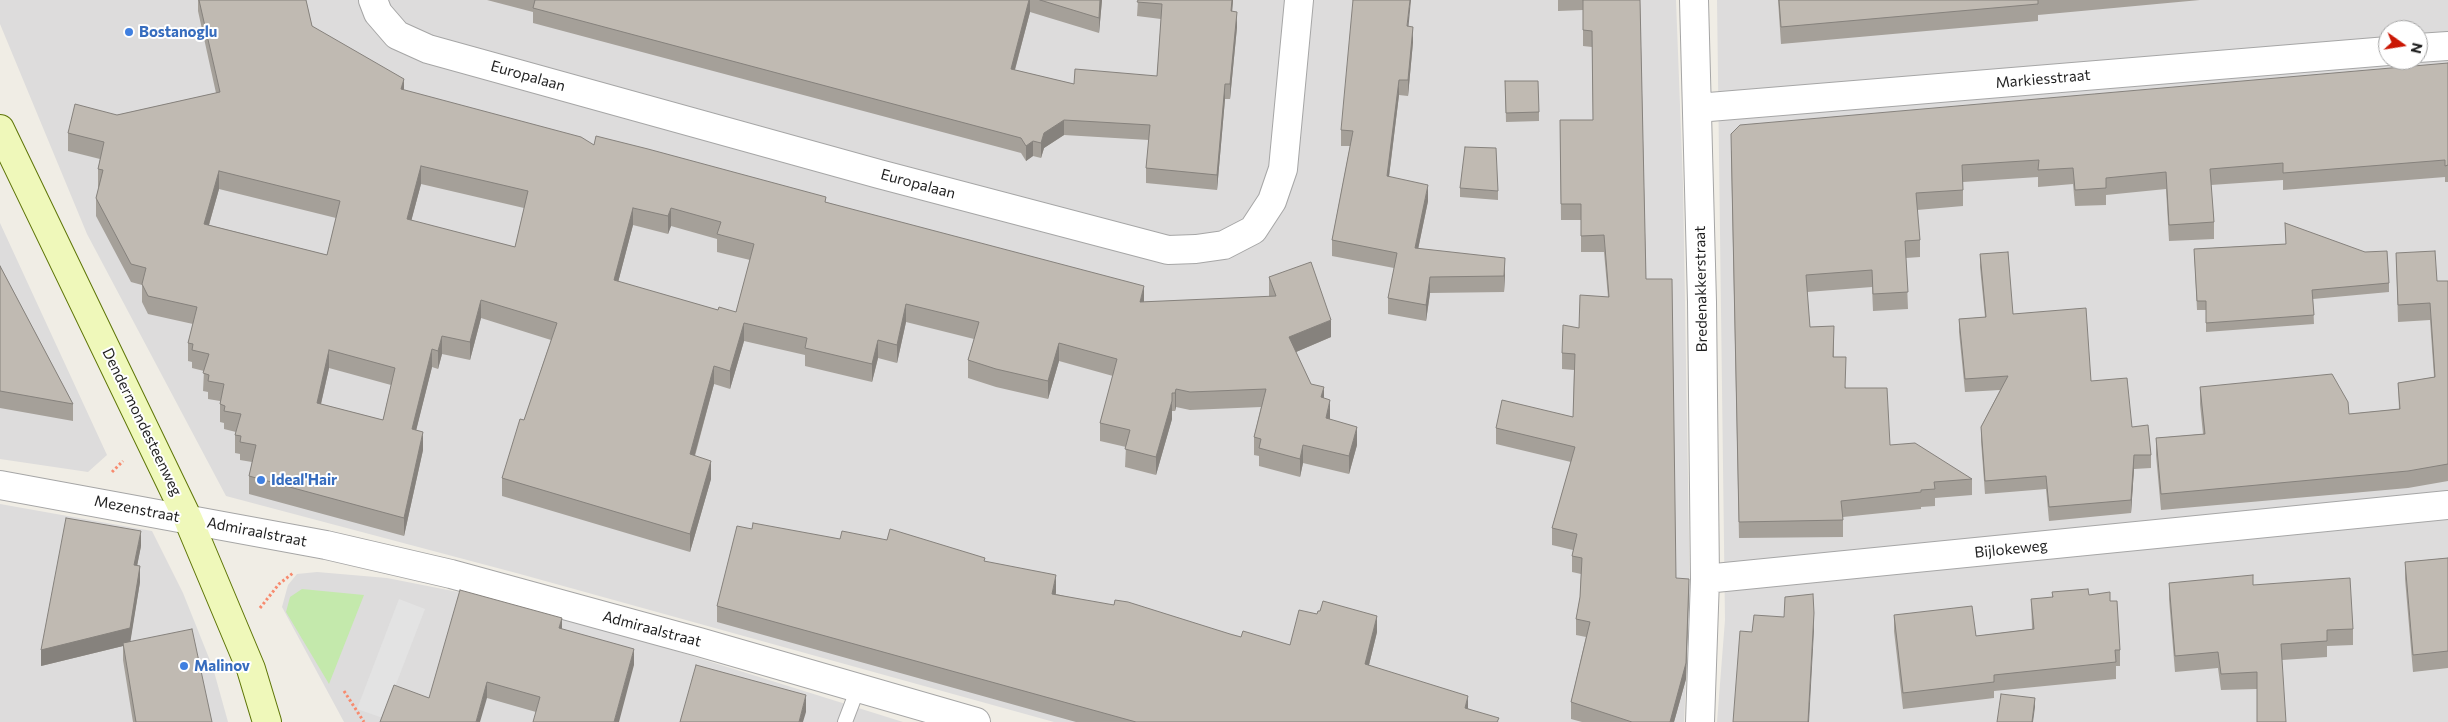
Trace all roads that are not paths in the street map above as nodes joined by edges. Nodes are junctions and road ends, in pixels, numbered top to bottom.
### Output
1 (373, 0) edge
2 (1299, 0) edge
3 (1694, 0) edge
4 (2448, 46) edge
5 (2428, 47) edge
6 (2378, 52) edge
7 (1697, 108) junction
8 (0, 129) edge
9 (0, 485) edge
10 (2448, 506) edge
11 (188, 519) junction
12 (1705, 579) junction
13 (858, 688) junction
14 (1701, 716) edge
15 (267, 722) edge
16 (846, 722) edge
17 (976, 722) edge

1 - 2 street, Europalaan
3 - 7 street, Bredenakkerstraat
4 - 5 street
6 - 7 street, Markiesstraat
7 - 12 street, Bredenakkerstraat
8 - 11 main road, Dendermondesteenweg
9 - 11 street, Mezenstraat
10 - 12 street, Bijlokeweg
11 - 13 street, Admiraalstraat
11 - 15 main road, Dendermondesteenweg
12 - 14 street
13 - 16 lane
13 - 17 street, Admiraalstraat

